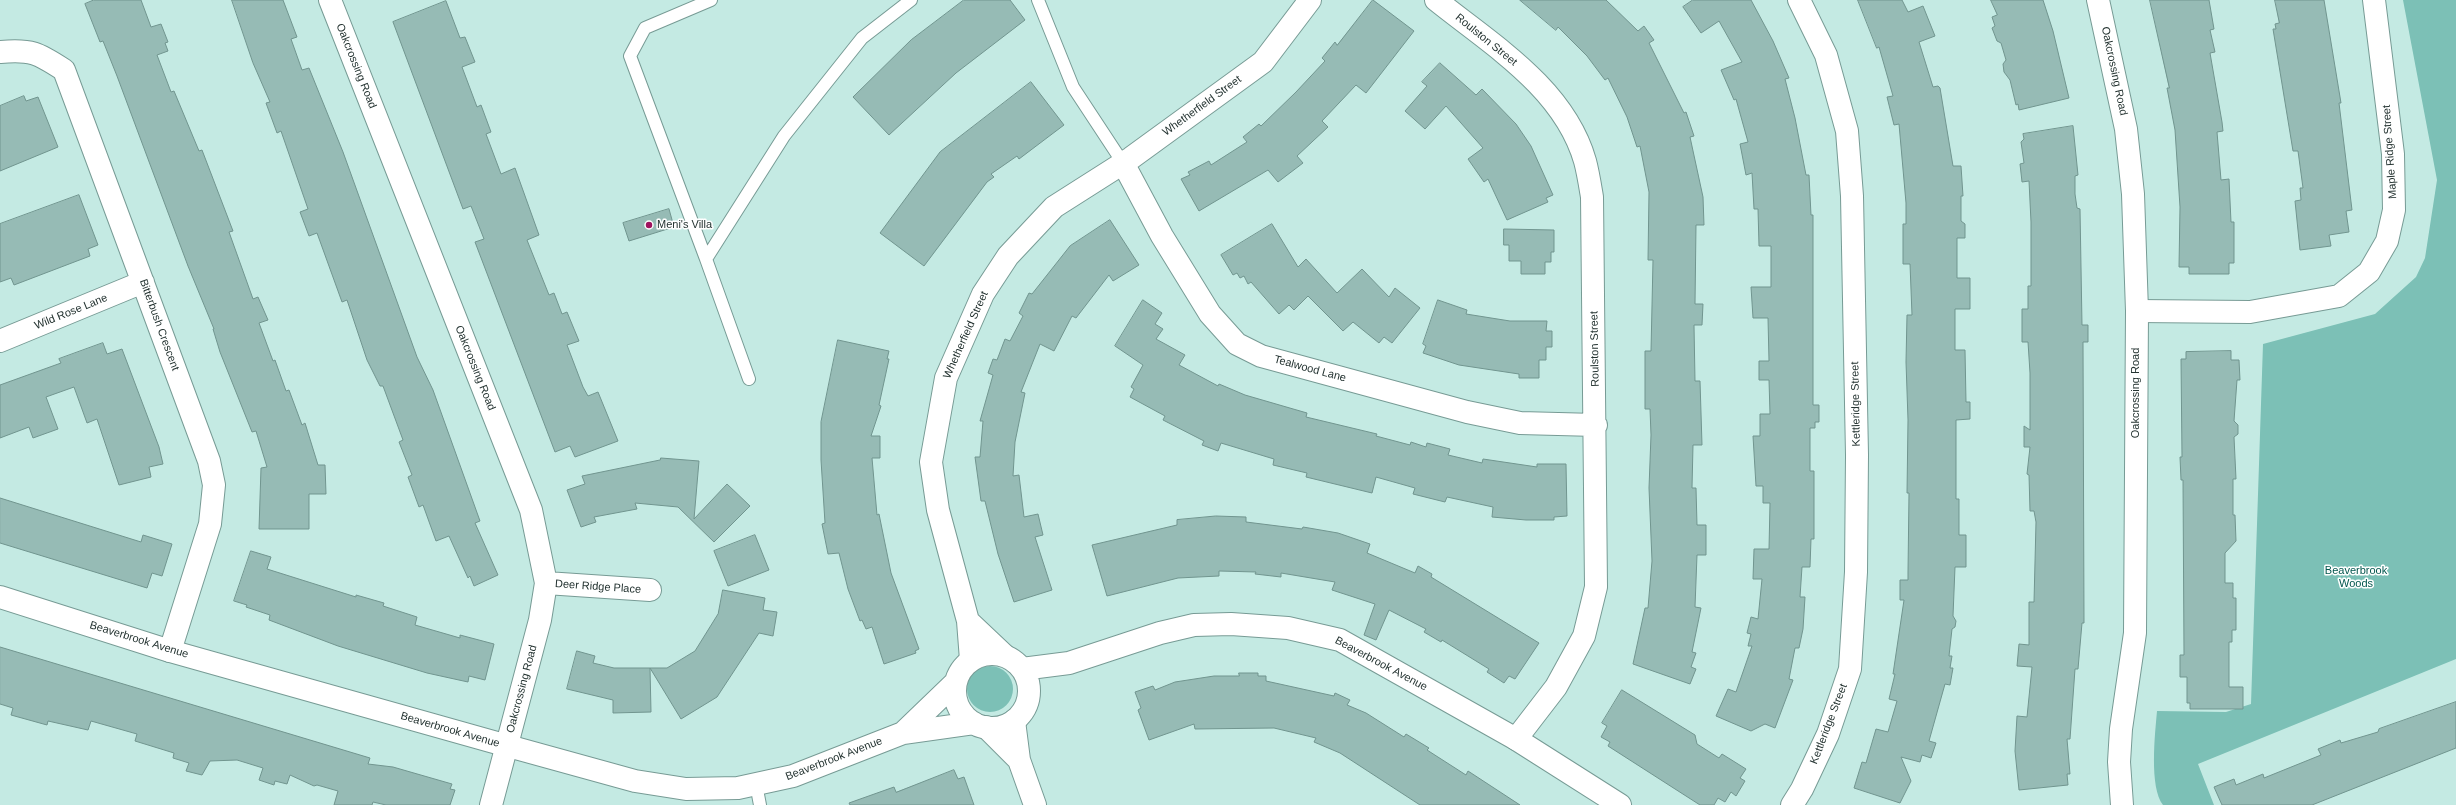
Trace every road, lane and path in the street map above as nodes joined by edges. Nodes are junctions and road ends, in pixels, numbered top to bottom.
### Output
1 (330, 0) edge
2 (711, 0) edge
3 (911, 0) edge
4 (1038, 0) edge
5 (1310, 0) edge
6 (1436, 0) edge
7 (1799, 0) edge
8 (2098, 0) edge
9 (2374, 0) edge
10 (0, 52) edge
11 (1123, 163) junction
12 (706, 259) junction
13 (143, 282) junction
14 (2137, 311) junction
15 (0, 341) edge
16 (749, 379) dead end
17 (1596, 425) junction
18 (546, 583) junction
19 (650, 590) dead end
20 (0, 597) edge
21 (968, 621) junction
22 (170, 651) junction
23 (1004, 655) junction
24 (971, 660) junction
25 (1069, 663) junction
26 (1022, 669) junction
27 (956, 682) junction
28 (1029, 694) junction
29 (1014, 721) junction
30 (980, 725) junction
31 (903, 733) junction
32 (1516, 739) junction
33 (507, 746) junction
34 (1019, 760) junction
35 (758, 795) edge
36 (2124, 800) edge
37 (491, 805) edge
38 (1035, 805) edge
39 (1620, 805) edge
40 (1792, 805) edge

1 - 18 street, Oakcrossing Road
2 - 12 lane
3 - 12 lane
4 - 11 lane
5 - 11 street, Whetherfield Street
6 - 17 street, Roulston Street
7 - 40 street, Kettleridge Street
8 - 14 street, Oakcrossing Road
9 - 14 street, Maple Ridge Street
10 - 13 street, Bitterbush Crescent
11 - 17 street, Tealwood Lane
11 - 21 street, Whetherfield Street
12 - 16 lane
13 - 15 street, Wild Rose Lane
13 - 22 street, Bitterbush Crescent
14 - 36 street, Oakcrossing Road
17 - 32 street, Roulston Street
18 - 19 street, Deer Ridge Place
18 - 33 street, Oakcrossing Road
20 - 22 street, Beaverbrook Avenue
21 - 23 street
21 - 24 street, Whetherfield Street
22 - 33 street, Beaverbrook Avenue
23 - 24 street
23 - 26 street
24 - 27 street
25 - 26 street, Beaverbrook Avenue
25 - 28 street, Beaverbrook Avenue
25 - 32 street, Beaverbrook Avenue
26 - 28 street
27 - 30 street
27 - 31 street, Beaverbrook Avenue
28 - 29 street
29 - 30 street
29 - 34 street
30 - 31 street, Beaverbrook Avenue
30 - 34 street
31 - 35 street, Beaverbrook Avenue
32 - 39 street, Beaverbrook Avenue
33 - 35 street, Beaverbrook Avenue
33 - 37 street, Oakcrossing Road
34 - 38 street

